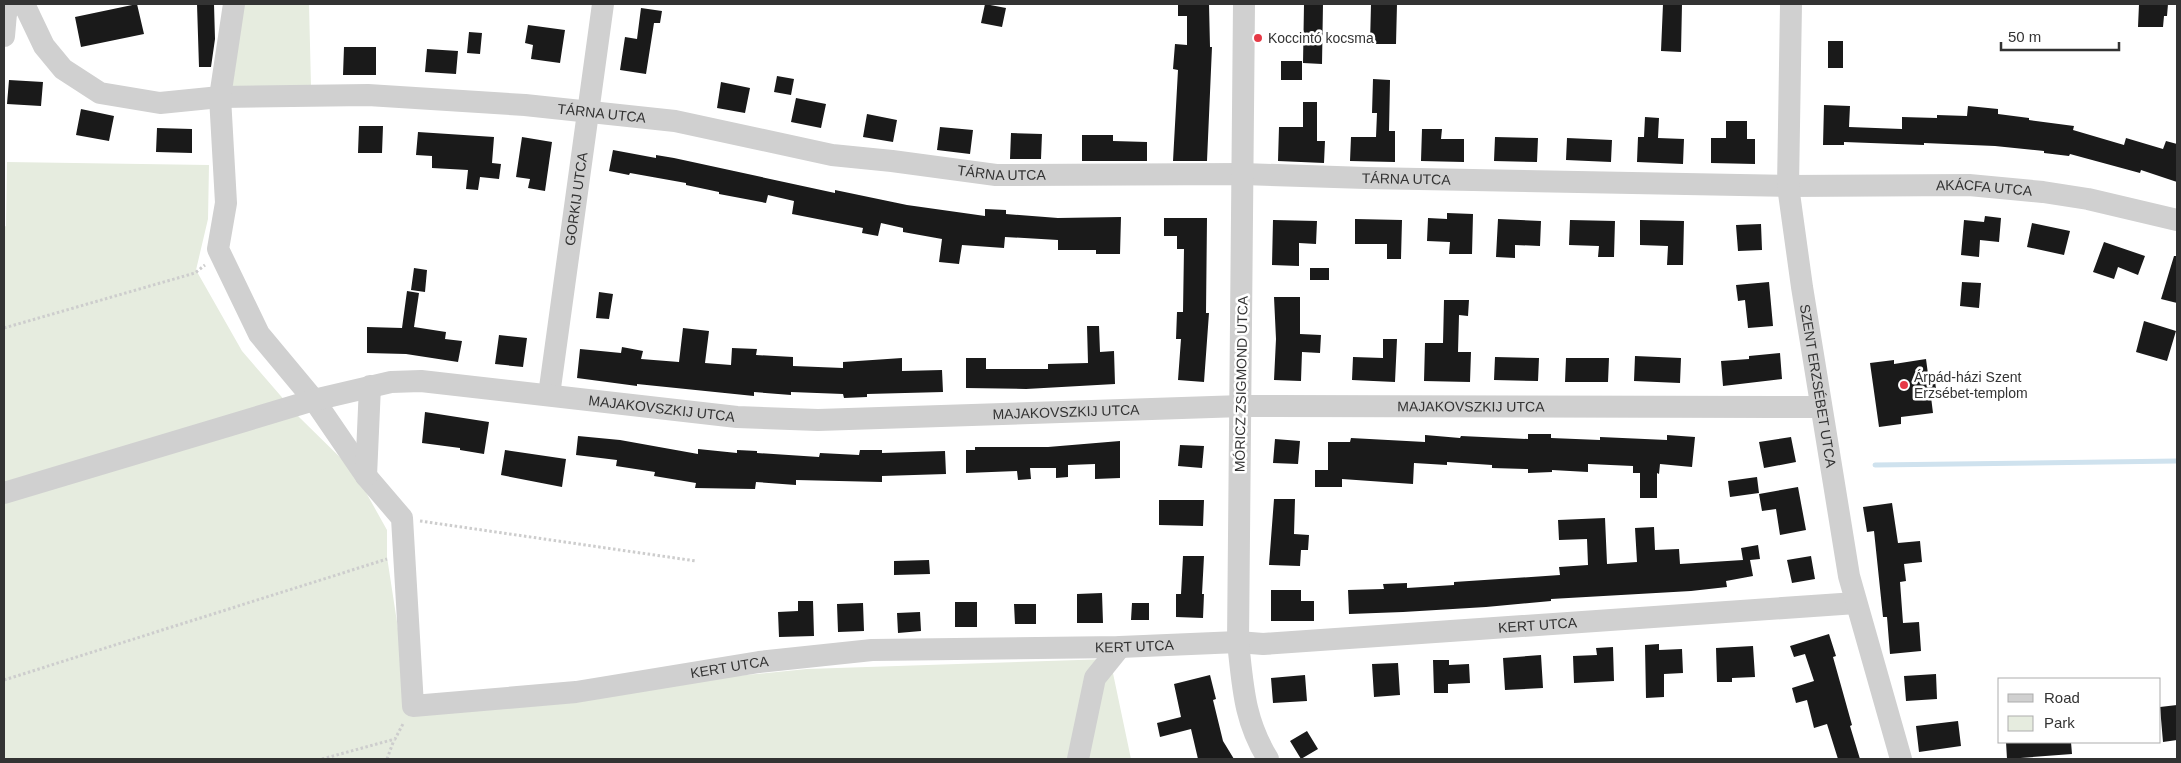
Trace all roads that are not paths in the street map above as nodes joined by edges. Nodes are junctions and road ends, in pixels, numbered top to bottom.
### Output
1 (12, 4) edge
2 (24, 4) edge
3 (234, 4) edge
4 (603, 4) edge
5 (1244, 4) edge
6 (1791, 4) edge
7 (4, 36) edge
8 (220, 98) junction
9 (589, 112) junction
10 (1243, 174) junction
11 (1788, 186) junction
12 (2177, 220) edge
13 (370, 386) junction
14 (549, 395) junction
15 (314, 400) junction
16 (1242, 406) junction
17 (1821, 407) junction
18 (366, 476) junction
19 (4, 493) edge
20 (1856, 603) junction
21 (1238, 642) junction
22 (1120, 647) junction
23 (1078, 759) edge
24 (1268, 759) edge
25 (1901, 759) edge

1 - 7 street
2 - 8 street, TÁRNA UTCA
3 - 8 street
4 - 9 street, GORKIJ UTCA
5 - 10 street, MÓRICZ ZSIGMOND UTCA
6 - 11 street, SZENT ERZSÉBET UTCA
8 - 9 street, TÁRNA UTCA
8 - 15 street
9 - 10 street, TÁRNA UTCA
9 - 14 street, GORKIJ UTCA
10 - 11 street, TÁRNA UTCA
10 - 16 street, MÓRICZ ZSIGMOND UTCA
11 - 12 street, AKÁCFA UTCA
11 - 17 street, SZENT ERZSÉBET UTCA
13 - 14 street, MAJAKOVSZKIJ UTCA
13 - 15 street, MAJAKOVSZKIJ UTCA
13 - 18 street
14 - 16 street, MAJAKOVSZKIJ UTCA
15 - 18 street
15 - 19 street, MAJAKOVSZKIJ UTCA
16 - 17 street, MAJAKOVSZKIJ UTCA
16 - 21 street, MÓRICZ ZSIGMOND UTCA
17 - 20 street, SZENT ERZSÉBET UTCA
18 - 22 street, KERT UTCA
20 - 21 street, KERT UTCA
20 - 25 street, SZENT ERZSÉBET UTCA
21 - 22 street, KERT UTCA
21 - 24 street, MÓRICZ ZSIGMOND UTCA
22 - 23 street

